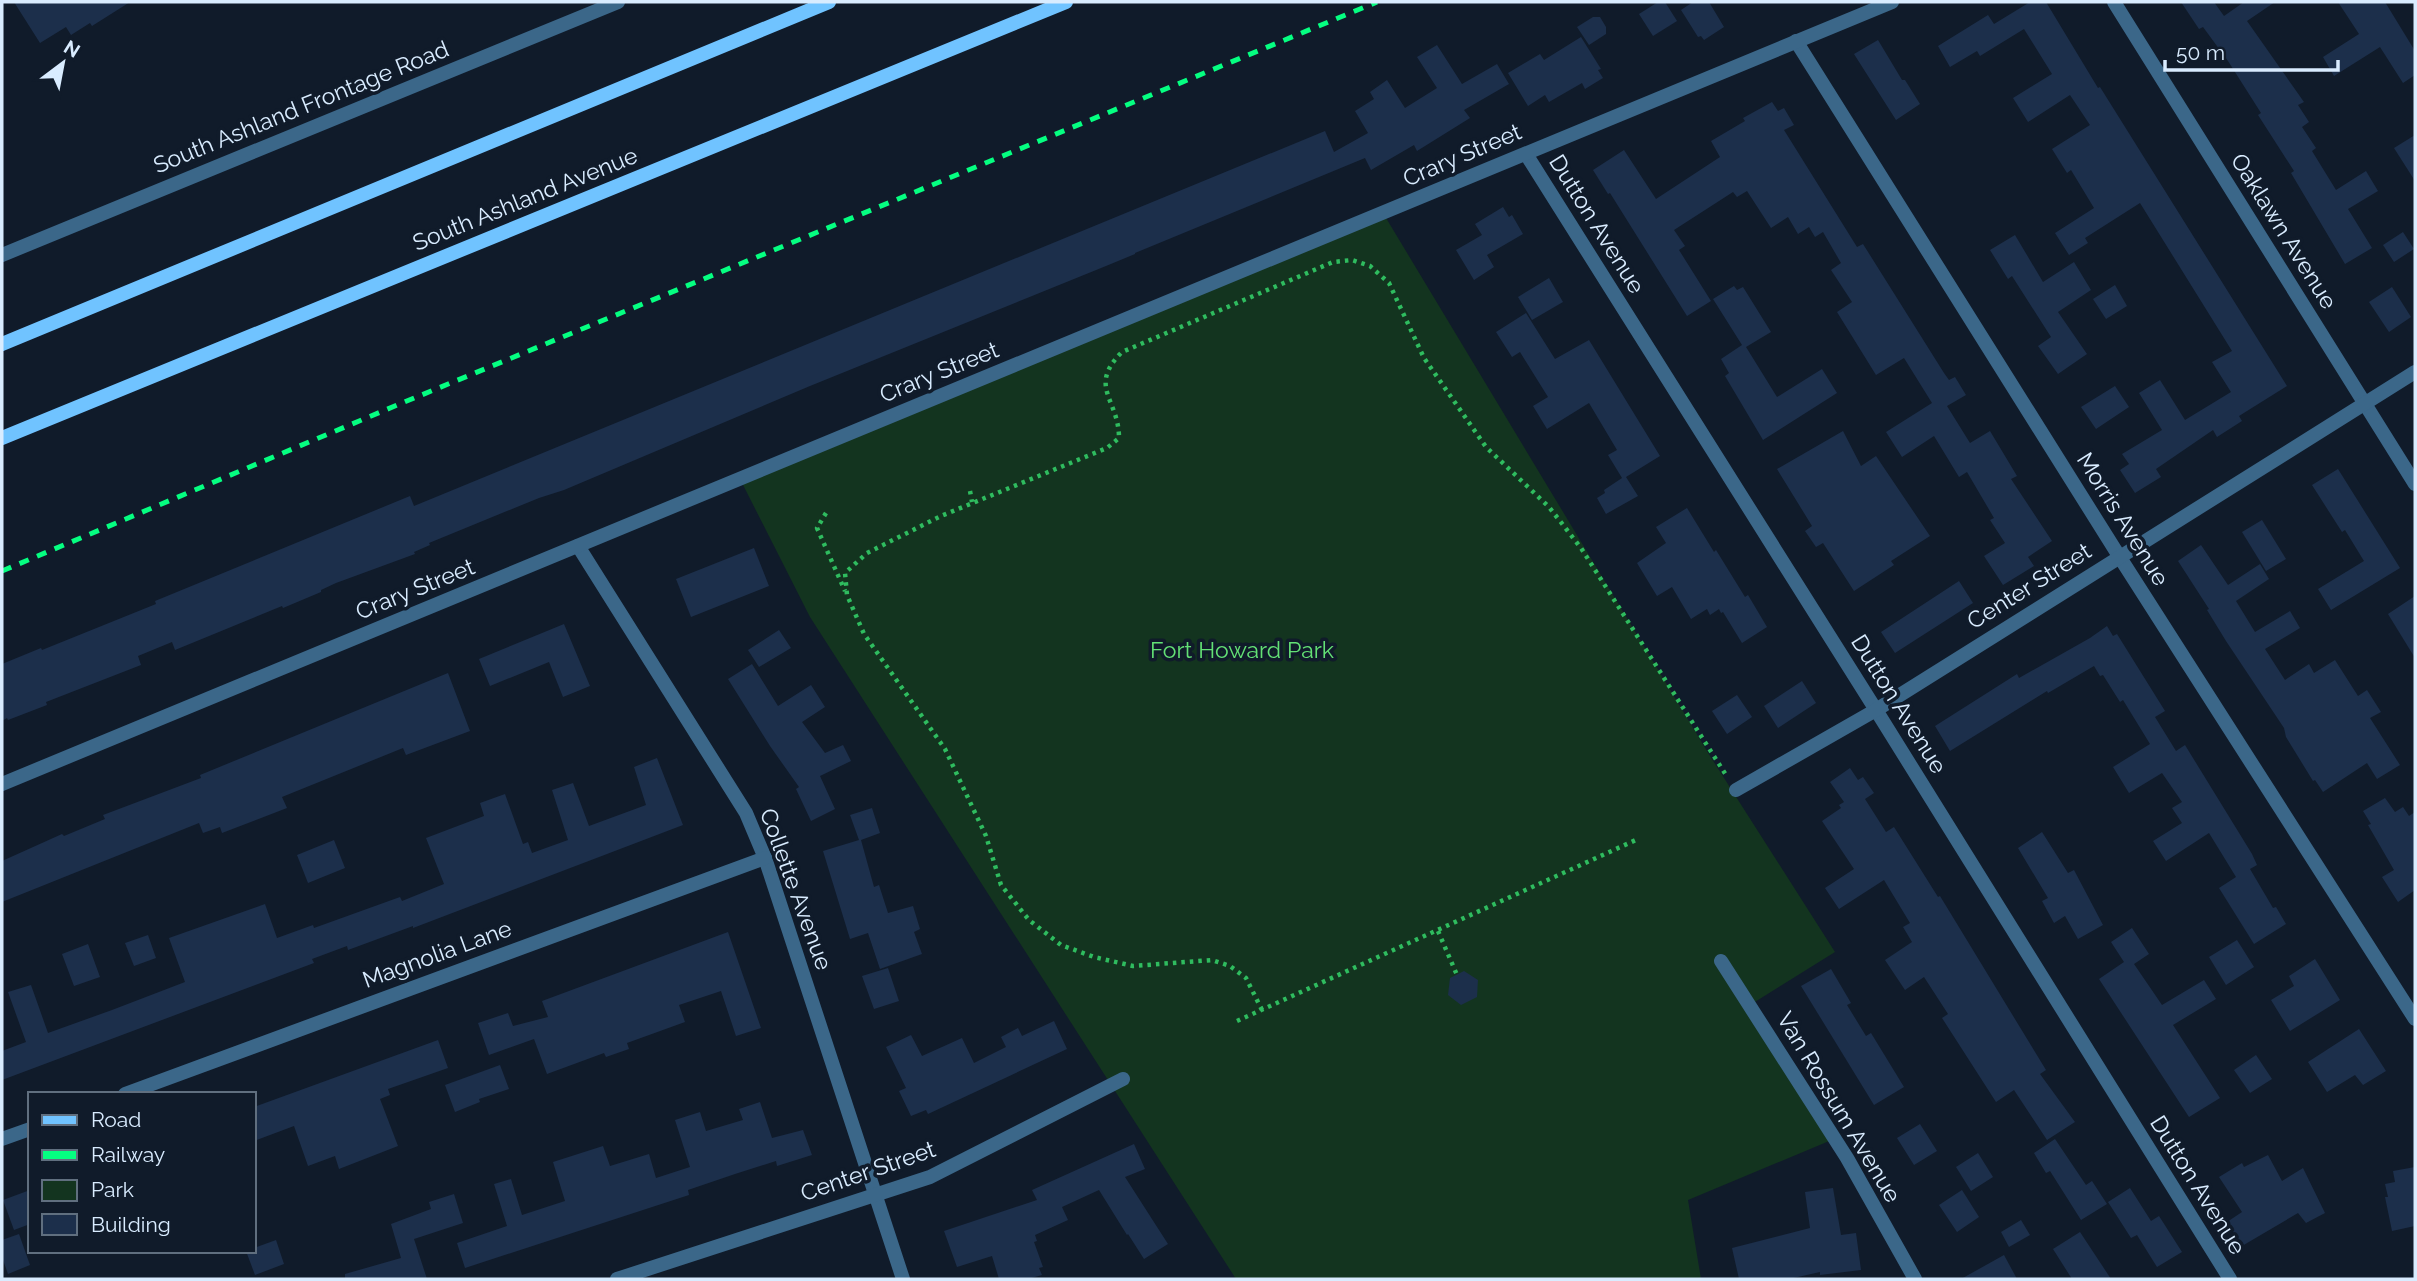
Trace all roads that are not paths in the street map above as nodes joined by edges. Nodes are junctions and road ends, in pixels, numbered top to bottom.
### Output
1 (618, 2) edge
2 (829, 2) edge
3 (1066, 2) edge
4 (1892, 2) edge
5 (2114, 2) edge
6 (1796, 41) junction
7 (1525, 154) junction
8 (2, 255) edge
9 (2, 344) edge
10 (2415, 372) edge
11 (2365, 403) junction
12 (2, 438) edge
13 (2415, 484) edge
14 (578, 546) junction
15 (2119, 556) junction
16 (1876, 710) junction
17 (2, 784) edge
18 (1736, 790) road end
19 (765, 858) junction
20 (1721, 961) dead end
21 (2415, 1019) edge
22 (1123, 1079) dead end
23 (130, 1092) edge
24 (28, 1130) edge
25 (2, 1139) edge
26 (875, 1195) junction
27 (617, 1279) edge
28 (902, 1279) edge
29 (1914, 1279) edge
30 (2230, 1279) edge

1 - 8 street, South Ashland Frontage Road
2 - 9 main road
3 - 12 main road, South Ashland Avenue
4 - 6 street, Crary Street
5 - 11 street, Oaklawn Avenue
6 - 7 street, Crary Street
6 - 15 street, Morris Avenue
7 - 14 street, Crary Street
7 - 16 street, Dutton Avenue
10 - 11 street, Center Street
11 - 13 street, Oaklawn Avenue
11 - 15 street, Center Street
14 - 17 street, Crary Street
14 - 19 street, Collette Avenue
15 - 16 street, Center Street
15 - 21 street, Morris Avenue
16 - 18 street, Center Street
16 - 30 street, Dutton Avenue
19 - 23 street, Magnolia Lane
19 - 26 street, Collette Avenue
20 - 29 street, Van Rossum Avenue
22 - 26 street, Center Street
24 - 25 street
26 - 27 street, Center Street
26 - 28 street, Collette Avenue

